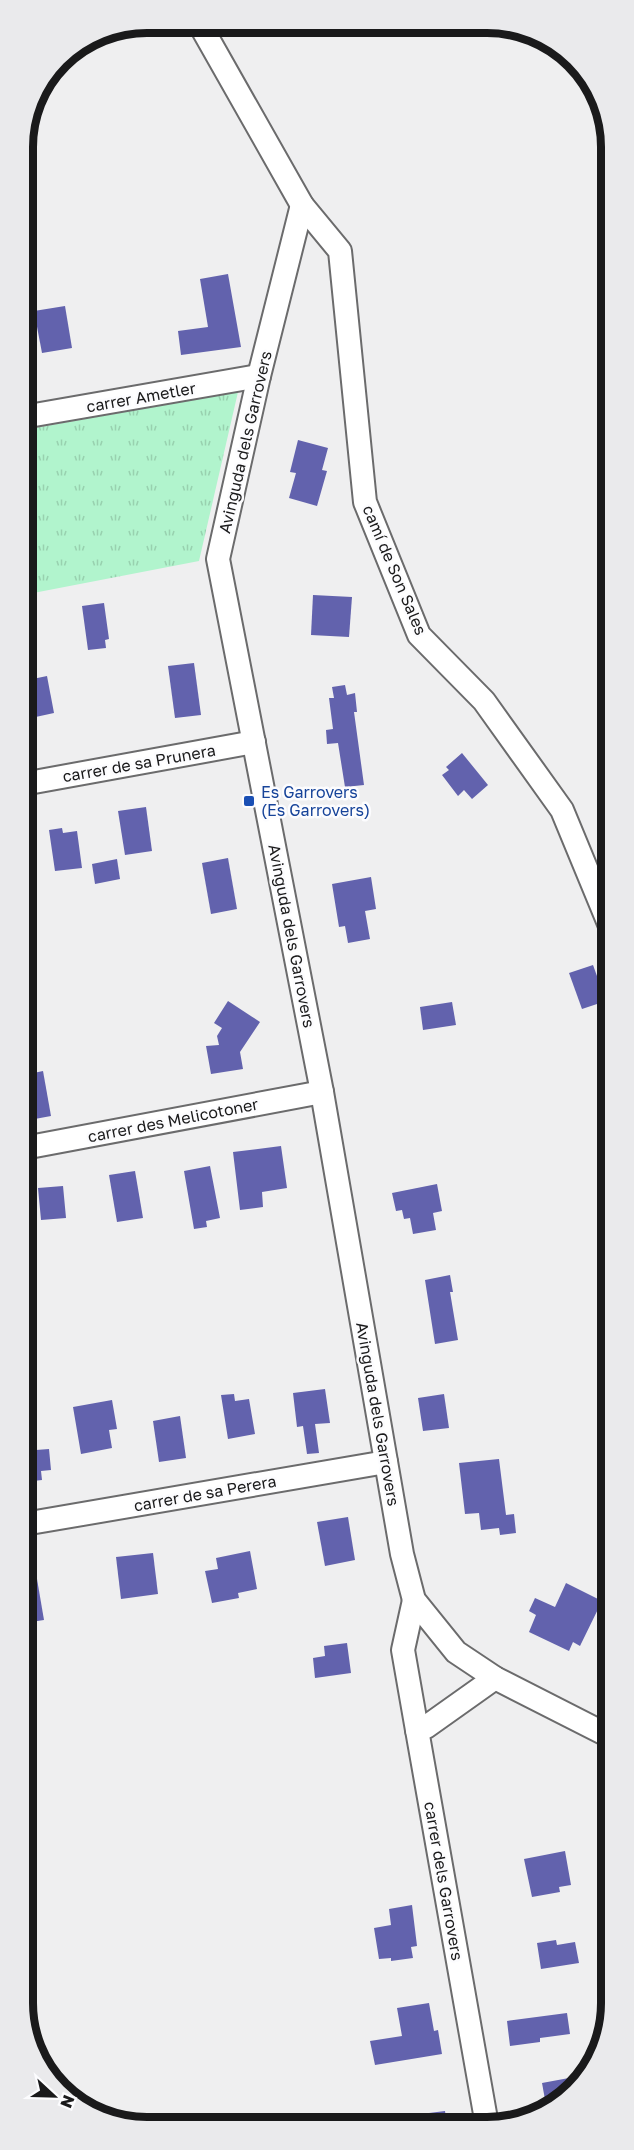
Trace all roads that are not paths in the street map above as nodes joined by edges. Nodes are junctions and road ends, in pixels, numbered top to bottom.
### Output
1 (205, 33) edge
2 (302, 204) junction
3 (259, 376) junction
4 (33, 415) edge
5 (254, 742) junction
6 (33, 782) edge
7 (601, 904) edge
8 (322, 1092) junction
9 (33, 1146) edge
10 (386, 1462) junction
11 (33, 1522) edge
12 (414, 1600) junction
13 (495, 1678) junction
14 (417, 1730) junction
15 (601, 1732) edge
16 (486, 2117) edge

1 - 2 street, camí de Son Sales
2 - 3 street, Avinguda dels Garrovers
2 - 7 street, camí de Son Sales
3 - 4 street, carrer Ametler
3 - 5 street, Avinguda dels Garrovers
5 - 6 street, carrer de sa Prunera
5 - 8 street, Avinguda dels Garrovers
8 - 9 street, carrer des Melicotoner
8 - 10 street, Avinguda dels Garrovers
10 - 11 street, carrer de sa Perera
10 - 12 street, Avinguda dels Garrovers
12 - 13 street
12 - 14 street, carrer dels Garrovers
13 - 14 street
13 - 15 street
14 - 16 street, carrer dels Garrovers

